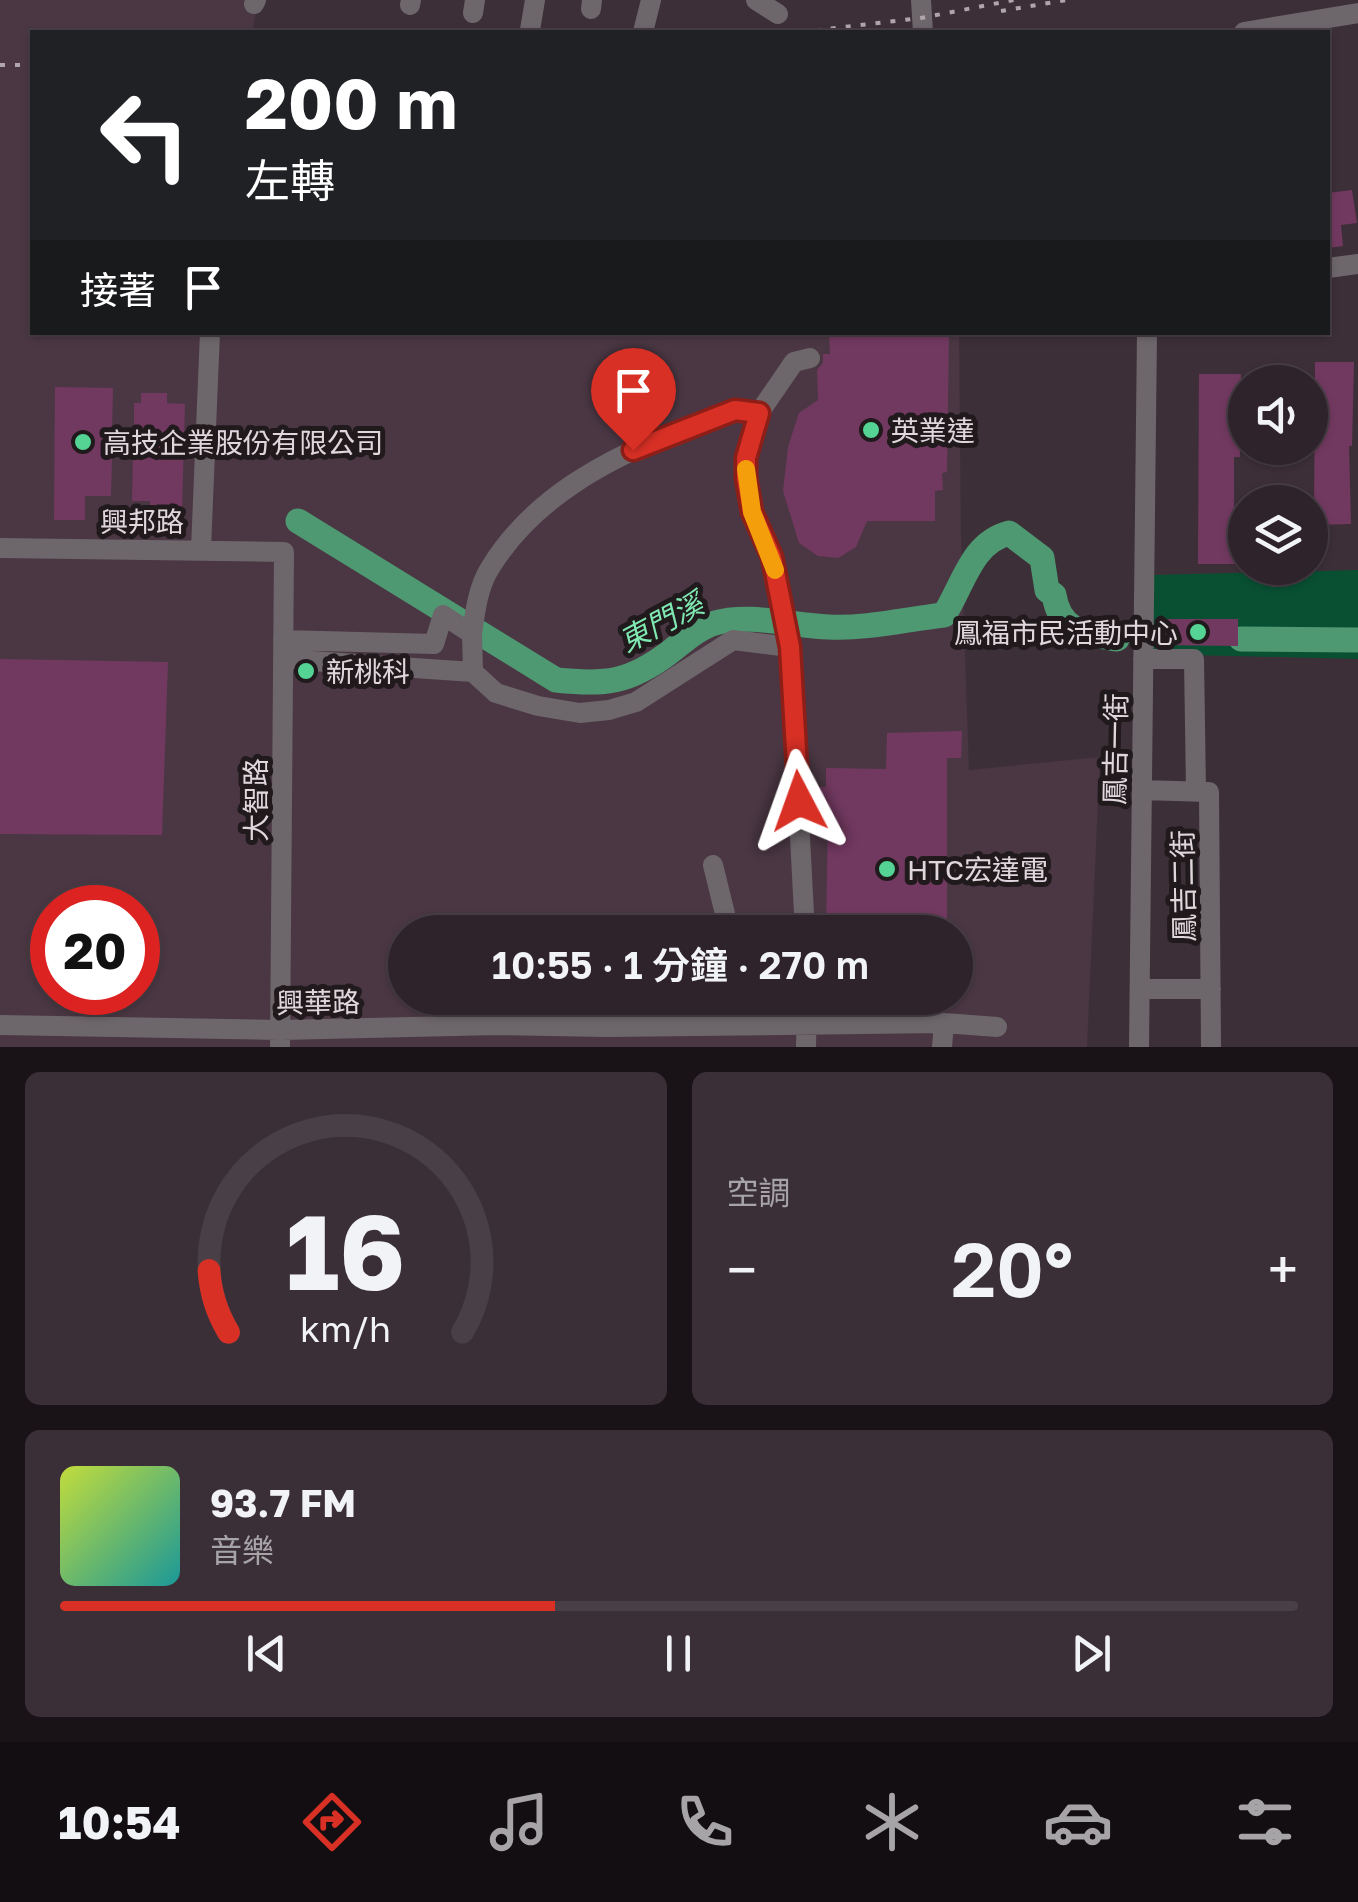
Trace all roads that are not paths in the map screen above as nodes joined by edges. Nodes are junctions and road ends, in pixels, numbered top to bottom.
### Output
1 (536, 0) edge
2 (651, 0) edge
3 (756, 0) edge
4 (921, 0) edge
5 (1358, 13) edge
6 (778, 14) dead end
7 (530, 30) dead end
8 (644, 30) edge
9 (922, 30) edge
10 (1256, 30) edge
11 (1358, 264) edge
12 (1330, 268) edge
13 (210, 335) edge
14 (1147, 335) edge
15 (810, 358) dead end
16 (759, 413) junction
17 (0, 548) edge
18 (200, 549) junction
19 (284, 552) joint
20 (472, 633) junction
21 (790, 647) junction
22 (283, 649) junction
23 (1143, 657) junction
24 (473, 672) junction
25 (1142, 790) junction
26 (1196, 791) junction
27 (714, 865) dead end
28 (725, 915) edge
29 (804, 915) edge
30 (1140, 989) junction
31 (1211, 989) junction
32 (601, 1015) edge
33 (807, 1015) edge
34 (944, 1023) junction
35 (0, 1025) edge
36 (807, 1025) junction
37 (606, 1027) junction
38 (998, 1028) dead end
39 (280, 1039) edge
40 (806, 1047) edge
41 (942, 1047) edge
42 (1139, 1047) edge
43 (1211, 1047) edge

1 - 7 street
2 - 8 street
3 - 6 street
4 - 9 street
5 - 10 street
11 - 12 street
13 - 18 street
14 - 23 street, 鳳吉一街
15 - 16 street
16 - 20 street
16 - 21 street
17 - 18 street, 興邦路
18 - 19 street, 興邦路
19 - 22 street, 大智路
20 - 22 street
20 - 24 street
21 - 24 street
21 - 29 street
22 - 24 street
22 - 39 street, 大智路
23 - 25 street, 鳳吉一街
23 - 26 street
25 - 26 street, 鳳吉二街
25 - 30 street, 鳳吉一街
26 - 31 street, 鳳吉二街
27 - 28 street
30 - 31 street
30 - 42 street, 鳳吉一街
31 - 43 street, 鳳吉二街
32 - 37 street
33 - 36 street
34 - 36 street, 興華路
34 - 38 street, 興華路
34 - 41 street
35 - 39 street, 興華路
36 - 37 street, 興華路
36 - 40 street
37 - 39 street, 興華路

